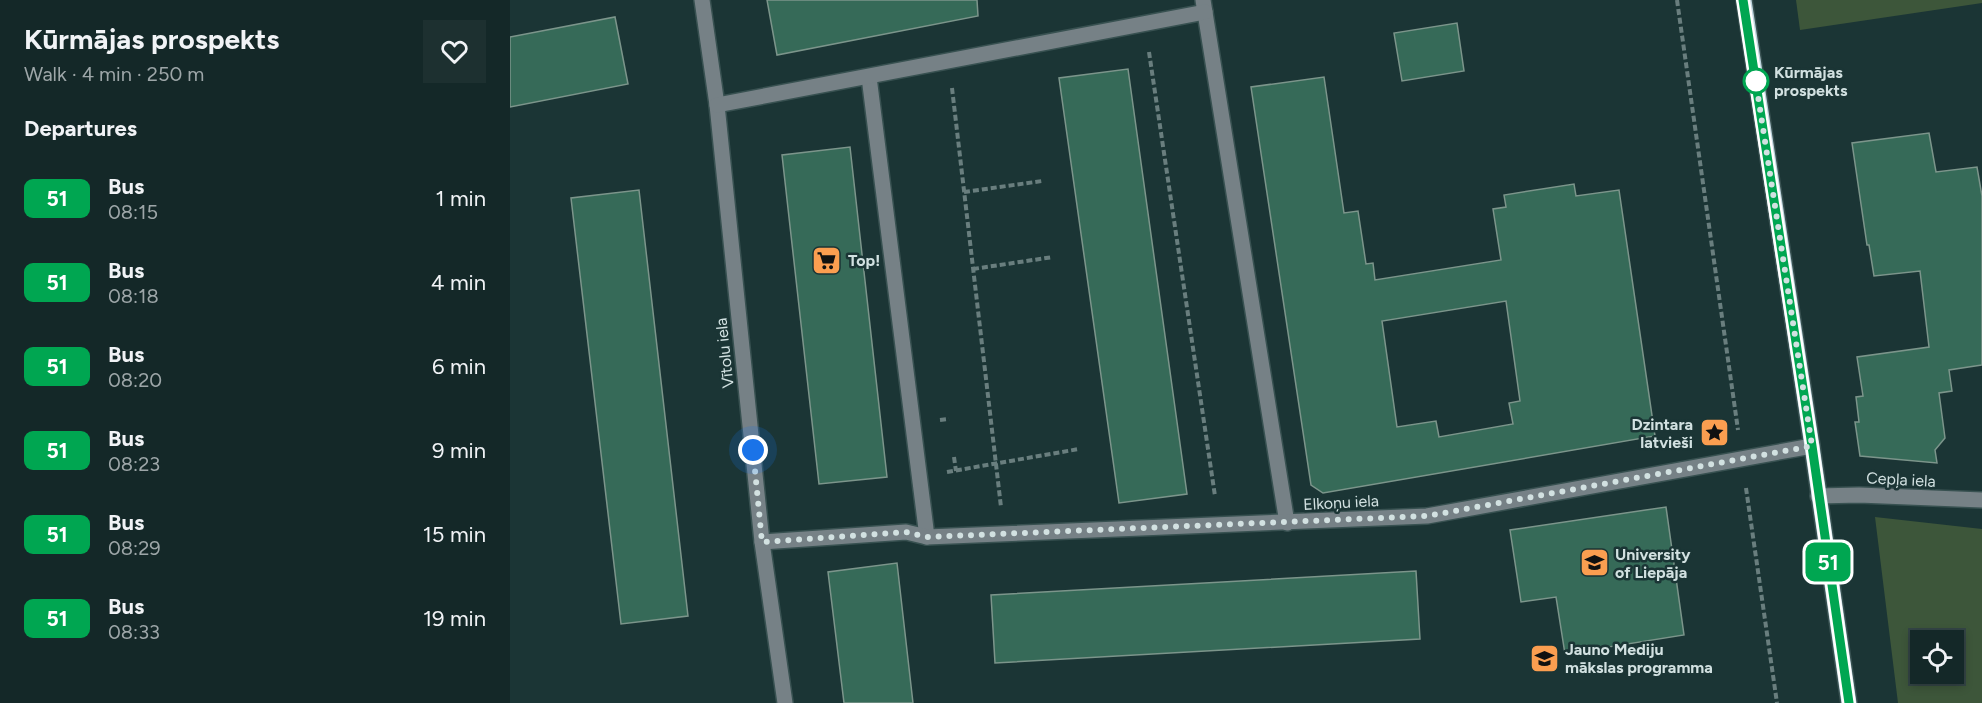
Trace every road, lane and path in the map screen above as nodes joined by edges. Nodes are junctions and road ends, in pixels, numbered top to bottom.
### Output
1 (702, 0) edge
2 (1677, 0) edge
3 (1743, 0) edge
4 (1204, 6) edge
5 (1145, 23) junction
6 (949, 61) junction
7 (869, 77) junction
8 (717, 105) junction
9 (1042, 181) dead end
10 (964, 192) junction
11 (1053, 257) dead end
12 (973, 269) junction
13 (1812, 446) junction
14 (1079, 449) dead end
15 (954, 457) dead end
16 (1742, 458) junction
17 (996, 464) junction
18 (956, 471) junction
19 (919, 477) junction
20 (1818, 496) junction
21 (1982, 500) edge
22 (1287, 523) junction
23 (1219, 526) junction
24 (1005, 534) junction
25 (927, 537) junction
26 (762, 542) junction
27 (784, 703) edge
28 (1777, 703) edge
29 (1849, 703) edge

1 - 8 street, Vītolu iela
2 - 16 path
3 - 13 main road
4 - 5 street
4 - 22 street, Elkoņu iela
5 - 6 street
5 - 23 path
6 - 7 street
6 - 10 path
7 - 8 street
7 - 19 street
8 - 26 street, Vītolu iela
9 - 10 path
10 - 12 path
11 - 12 path
12 - 17 path
13 - 16 street, Elkoņu iela
13 - 20 main road
14 - 17 path
15 - 18 path
16 - 22 street, Elkoņu iela
16 - 28 path
17 - 18 path
17 - 24 path
18 - 19 path
19 - 25 street
20 - 21 street, Cepļa iela
20 - 29 main road
22 - 23 street
23 - 24 street
24 - 25 street
25 - 26 street
26 - 27 street, Vītolu iela

